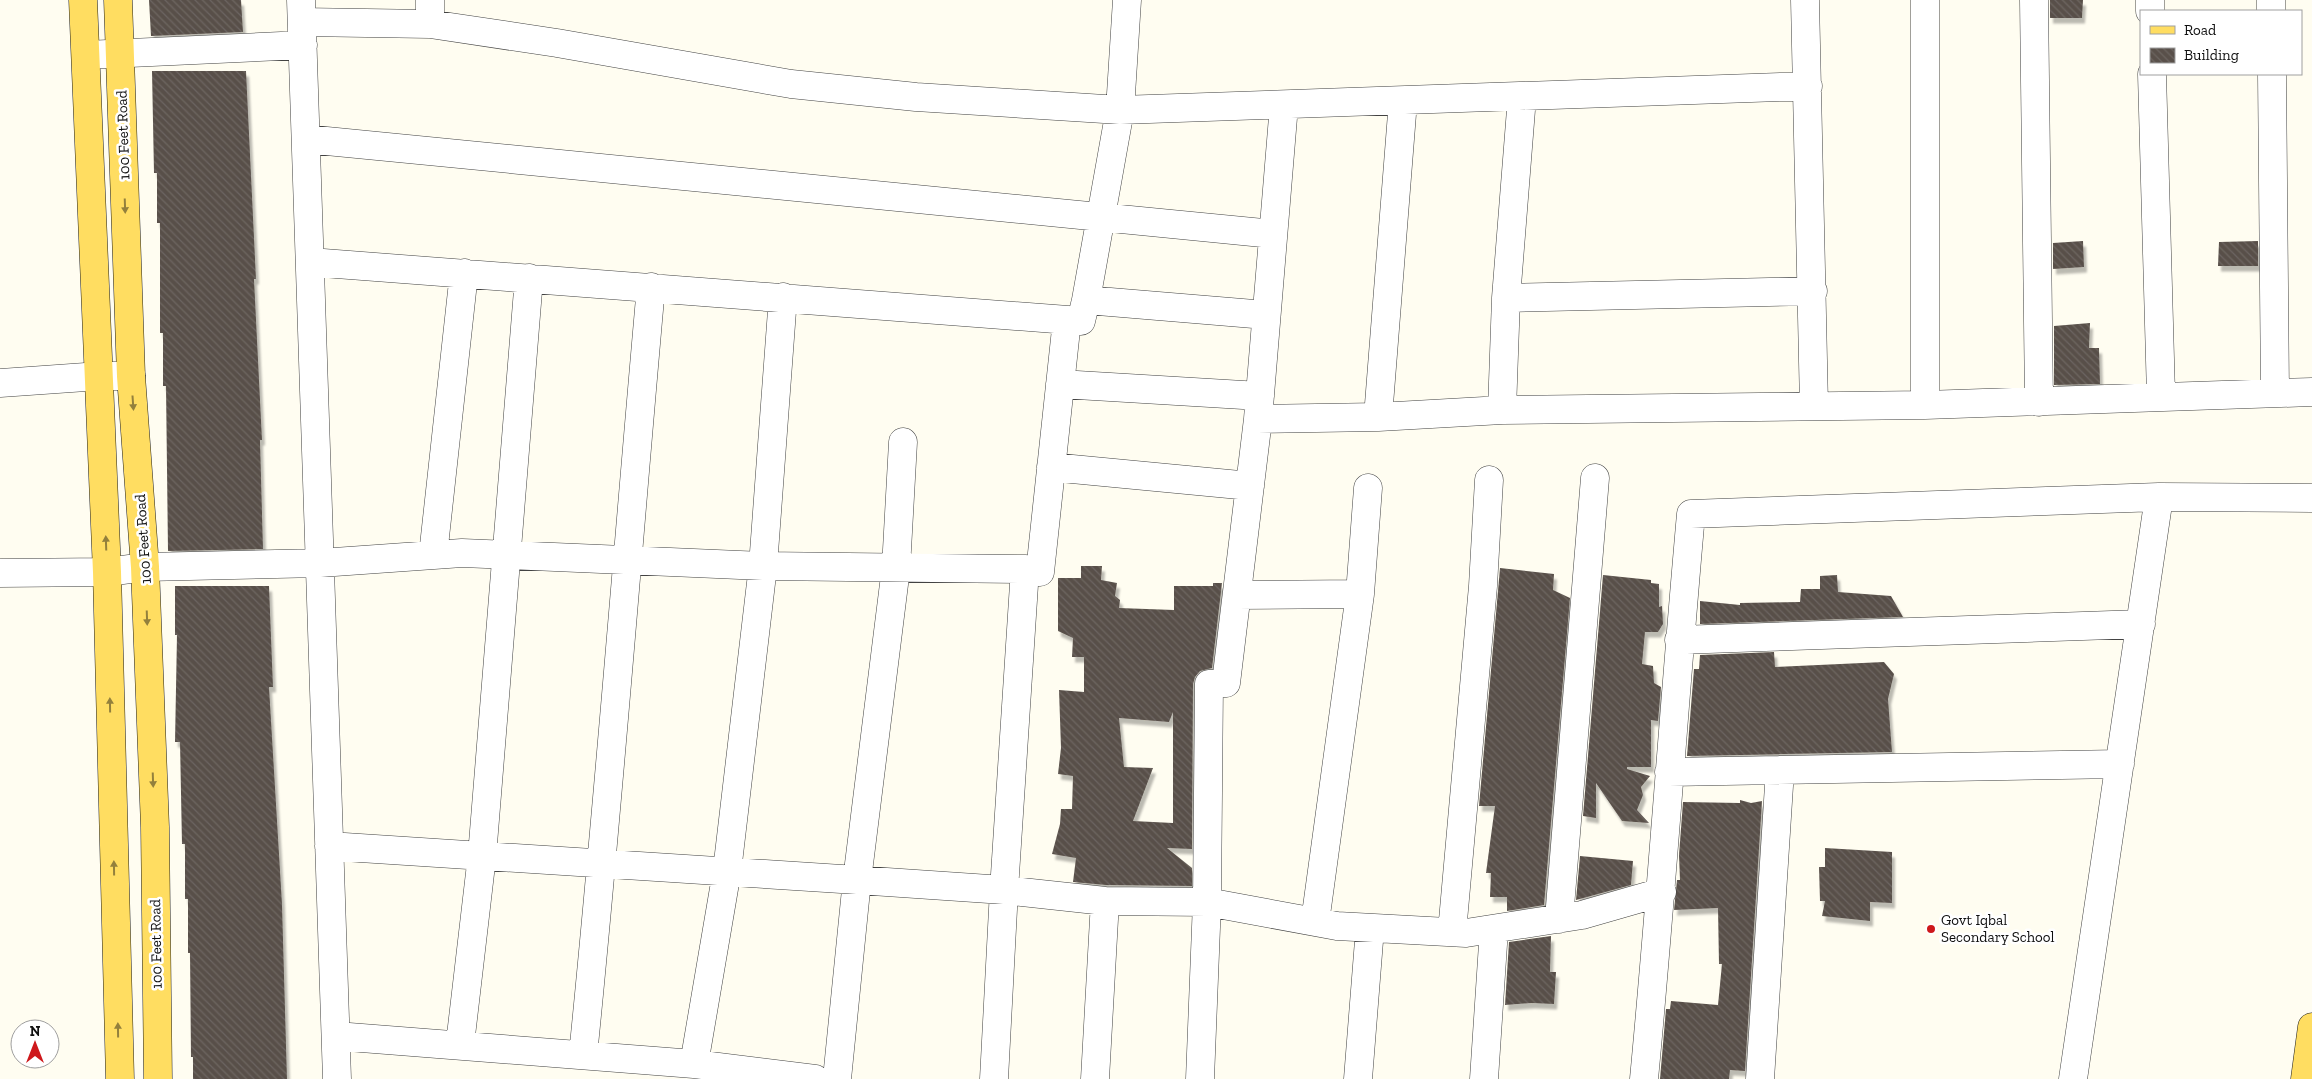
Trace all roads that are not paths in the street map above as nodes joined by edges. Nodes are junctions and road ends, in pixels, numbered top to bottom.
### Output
1 (83, 0) edge
2 (118, 0) edge
3 (1127, 0) edge
4 (1805, 0) edge
5 (1925, 0) edge
6 (2034, 0) edge
7 (430, 12) edge
8 (302, 22) edge
9 (120, 53) junction
10 (86, 55) junction
11 (2152, 75) edge
12 (2272, 75) edge
13 (1808, 86) junction
14 (1522, 96) junction
15 (1403, 101) junction
16 (1284, 105) junction
17 (1120, 110) junction
18 (306, 139) junction
19 (1101, 218) junction
20 (1273, 234) junction
21 (310, 262) junction
22 (464, 273) junction
23 (530, 278) junction
24 (651, 287) junction
25 (1813, 291) junction
26 (783, 298) junction
27 (1506, 298) junction
28 (1086, 300) junction
29 (1266, 315) junction
30 (1067, 320) junction
31 (100, 376) junction
32 (132, 376) junction
33 (0, 383) edge
34 (1060, 384) junction
35 (2312, 392) edge
36 (2275, 393) junction
37 (2161, 395) junction
38 (2039, 402) junction
39 (1925, 405) junction
40 (1814, 406) junction
41 (1259, 408) junction
42 (1502, 410) junction
43 (1378, 417) junction
44 (903, 442) dead end
45 (1051, 467) junction
46 (1595, 478) dead end
47 (1489, 480) dead end
48 (1250, 486) junction
49 (1368, 488) dead end
50 (2160, 497) junction
51 (2312, 498) edge
52 (506, 555) junction
53 (433, 556) junction
54 (626, 560) junction
55 (320, 563) junction
56 (763, 566) junction
57 (145, 567) junction
58 (896, 568) junction
59 (1025, 569) junction
60 (107, 572) junction
61 (0, 573) edge
62 (1360, 594) junction
63 (1237, 595) junction
64 (2141, 624) junction
65 (1679, 640) junction
66 (2120, 764) junction
67 (1780, 770) junction
68 (1669, 772) junction
69 (329, 846) junction
70 (482, 856) junction
71 (602, 862) junction
72 (727, 871) junction
73 (857, 880) junction
74 (1004, 890) junction
75 (1662, 892) junction
76 (1105, 901) junction
77 (1207, 902) junction
78 (1559, 919) junction
79 (1315, 922) junction
80 (1370, 928) junction
81 (1494, 929) junction
82 (1452, 932) junction
83 (2312, 1027) edge
84 (336, 1036) junction
85 (460, 1044) junction
86 (583, 1054) junction
87 (694, 1064) junction
88 (120, 1079) edge
89 (158, 1079) edge
90 (337, 1079) edge
91 (815, 1079) edge
92 (837, 1079) edge
93 (994, 1079) edge
94 (1095, 1079) edge
95 (1200, 1079) edge
96 (1358, 1079) edge
97 (1484, 1079) edge
98 (1644, 1079) edge
99 (1760, 1079) edge
100 (2073, 1079) edge
101 (2304, 1079) edge

1 - 10 main road
2 - 9 main road, 100 Feet Road
3 - 17 street
4 - 13 street
5 - 39 street
6 - 38 street
7 - 8 street
7 - 17 street
8 - 9 street
8 - 18 street
9 - 10 street
9 -> 32 main road, 100 Feet Road
10 - 31 main road
11 - 37 street
12 - 36 street
13 - 14 street
13 - 25 street
14 - 15 street
14 - 27 street
15 - 16 street
15 - 43 street
16 - 17 street
16 - 20 street
17 - 19 street
18 - 19 street
18 - 21 street
19 - 20 street
19 - 28 street
20 - 29 street
21 - 22 street
21 - 55 street
22 - 23 street
22 - 53 street
23 - 24 street
23 - 52 street
24 - 26 street
24 - 54 street
25 - 27 street
25 - 40 street
26 - 30 street
26 - 56 street
27 - 42 street
28 - 29 street
28 - 30 street
29 - 41 street
30 - 34 street
31 - 32 street
31 - 33 street
60 -> 31 main road
32 -> 57 main road, 100 Feet Road
34 - 41 street
34 - 45 street
35 - 36 street
36 - 37 street
37 - 38 street
38 - 39 street
39 - 40 street
40 - 42 street
41 - 43 street
41 - 48 street
42 - 43 street
44 - 58 street
45 - 48 street
45 - 59 street
46 - 78 street
47 - 82 street
48 - 63 street
49 - 62 street
50 - 51 street
50 - 64 street
50 - 65 street
52 - 53 street
52 - 54 street
52 - 70 street
53 - 55 street
54 - 56 street
54 - 71 street
55 - 57 street
55 - 69 street
56 - 58 street
56 - 72 street
57 - 60 street
57 -> 89 main road, 100 Feet Road
58 - 59 street
58 - 73 street
59 - 74 street
60 - 61 street
88 -> 60 main road
62 - 63 street
62 - 79 street
63 - 77 street
64 - 65 street
64 - 66 street
65 - 68 street
66 - 67 street
66 - 100 street
67 - 68 street
67 - 99 street
68 - 75 street
69 - 70 street
69 - 84 street
70 - 71 street
70 - 85 street
71 - 72 street
71 - 86 street
72 - 73 street
72 - 87 street
73 - 74 street
73 - 92 street
74 - 76 street
74 - 93 street
75 - 78 street
75 - 98 street
76 - 77 street
76 - 94 street
77 - 79 street
77 - 95 street
78 - 81 street
79 - 80 street
80 - 82 street
80 - 96 street
81 - 82 street
81 - 97 street
83 - 101 main road
84 - 85 street
84 - 90 street
85 - 86 street
86 - 87 street
87 - 91 street

